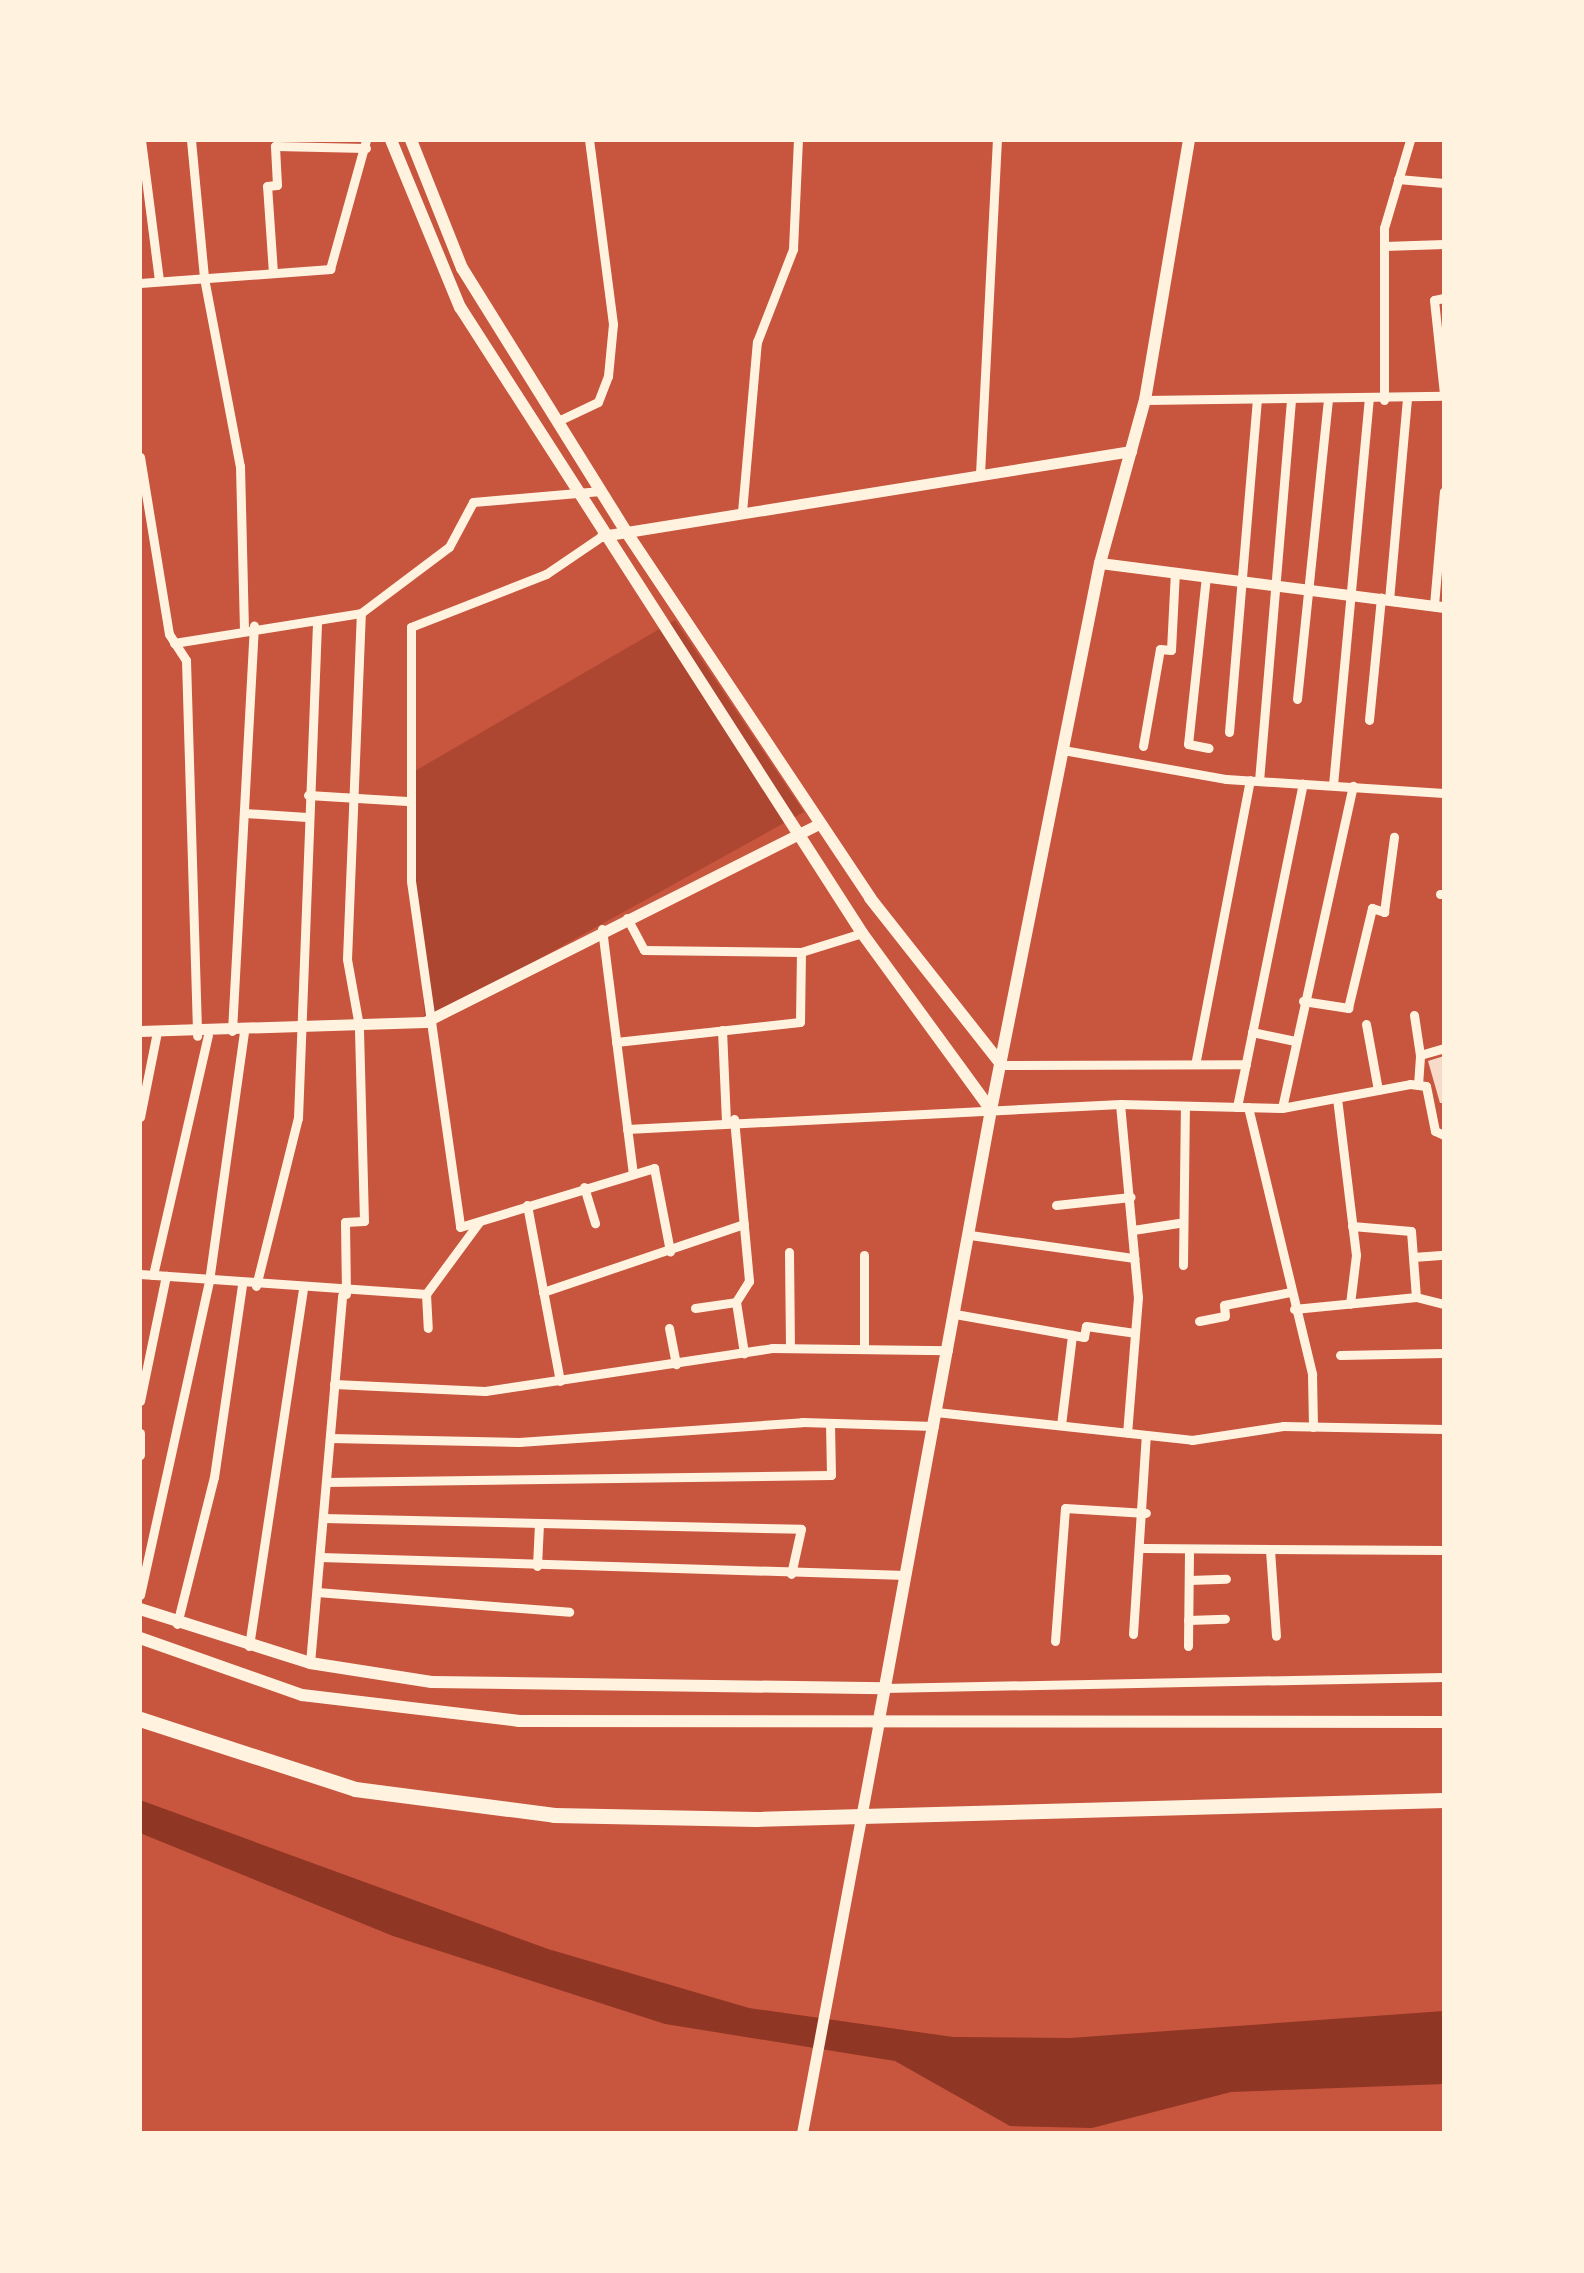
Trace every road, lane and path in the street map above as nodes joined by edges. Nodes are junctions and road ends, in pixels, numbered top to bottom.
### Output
1 (191, 140) edge
2 (391, 140) edge
3 (411, 140) edge
4 (589, 140) edge
5 (798, 140) edge
6 (997, 140) edge
7 (1190, 140) edge
8 (1410, 140) edge
9 (366, 144) edge
10 (141, 145) edge
11 (1398, 179) junction
12 (1444, 183) edge
13 (1444, 244) edge
14 (1384, 246) junction
15 (273, 273) junction
16 (204, 278) junction
17 (160, 281) junction
18 (140, 283) edge
19 (1444, 298) edge
20 (1444, 394) edge
21 (1145, 400) junction
22 (1258, 400) junction
23 (1291, 400) junction
24 (1328, 400) junction
25 (1369, 400) junction
26 (1384, 400) junction
27 (1407, 400) junction
28 (558, 421) junction
29 (1131, 451) junction
30 (140, 457) edge
31 (980, 474) junction
32 (574, 490) junction
33 (601, 491) junction
34 (1444, 491) edge
35 (742, 512) junction
36 (625, 530) junction
37 (602, 536) junction
38 (1100, 563) junction
39 (1175, 572) junction
40 (1206, 576) junction
41 (1242, 581) junction
42 (1274, 585) junction
43 (1311, 590) junction
44 (1350, 595) junction
45 (1385, 599) junction
46 (1439, 606) edge
47 (680, 612) junction
48 (361, 613) junction
49 (316, 622) junction
50 (663, 626) junction
51 (249, 627) junction
52 (174, 643) junction
53 (1297, 699) dead end
54 (1370, 720) dead end
55 (1229, 732) dead end
56 (1143, 746) dead end
57 (1209, 748) dead end
58 (1063, 750) junction
59 (1255, 781) junction
60 (1304, 784) junction
61 (1333, 785) junction
62 (1353, 786) junction
63 (1444, 792) edge
64 (308, 795) junction
65 (354, 798) junction
66 (407, 800) junction
67 (245, 813) junction
68 (307, 818) junction
69 (819, 824) junction
70 (800, 834) junction
71 (1394, 836) dead end
72 (625, 916) junction
73 (602, 929) junction
74 (862, 933) junction
75 (801, 952) junction
76 (1303, 1000) junction
77 (1414, 1015) dead end
78 (425, 1022) junction
79 (1366, 1024) dead end
80 (358, 1026) junction
81 (297, 1030) junction
82 (722, 1030) junction
83 (140, 1031) edge
84 (157, 1032) junction
85 (1252, 1032) junction
86 (238, 1033) junction
87 (202, 1036) junction
88 (1295, 1041) junction
89 (616, 1042) junction
90 (1444, 1048) edge
91 (1420, 1056) junction
92 (1196, 1060) junction
93 (1246, 1064) junction
94 (1002, 1065) junction
95 (1418, 1085) junction
96 (1378, 1090) junction
97 (1337, 1098) junction
98 (1120, 1104) junction
99 (1186, 1106) junction
100 (1243, 1107) junction
101 (1282, 1108) junction
102 (991, 1112) junction
103 (140, 1117) edge
104 (730, 1120) junction
105 (627, 1129) junction
106 (1444, 1135) edge
107 (633, 1173) junction
108 (584, 1187) junction
109 (1131, 1197) junction
110 (527, 1205) junction
111 (1056, 1205) dead end
112 (480, 1222) junction
113 (595, 1223) dead end
114 (1178, 1223) junction
115 (744, 1224) junction
116 (1352, 1226) junction
117 (1133, 1230) junction
118 (970, 1235) junction
119 (670, 1252) junction
120 (789, 1252) dead end
121 (1444, 1254) edge
122 (864, 1255) dead end
123 (1413, 1257) junction
124 (1134, 1258) junction
125 (1183, 1265) dead end
126 (140, 1274) edge
127 (153, 1275) junction
128 (166, 1276) junction
129 (209, 1280) junction
130 (242, 1284) junction
131 (256, 1286) junction
132 (303, 1290) junction
133 (543, 1292) junction
134 (1290, 1292) junction
135 (344, 1294) junction
136 (426, 1294) junction
137 (1416, 1297) junction
138 (736, 1302) junction
139 (1350, 1304) junction
140 (1444, 1304) edge
141 (695, 1308) dead end
142 (1294, 1310) junction
143 (955, 1314) junction
144 (1199, 1321) dead end
145 (428, 1328) dead end
146 (668, 1328) dead end
147 (1135, 1333) junction
148 (1072, 1335) junction
149 (790, 1348) junction
150 (864, 1349) junction
151 (948, 1350) junction
152 (744, 1353) junction
153 (1444, 1353) edge
154 (1340, 1355) dead end
155 (676, 1364) junction
156 (560, 1381) junction
157 (334, 1384) junction
158 (140, 1400) edge
159 (935, 1419) junction
160 (830, 1423) junction
161 (1062, 1425) junction
162 (1312, 1427) junction
163 (1444, 1429) edge
164 (140, 1433) edge
165 (1127, 1433) junction
166 (1146, 1435) junction
167 (330, 1438) junction
168 (140, 1455) edge
169 (326, 1482) junction
170 (1146, 1513) junction
171 (323, 1518) junction
172 (539, 1523) junction
173 (1144, 1548) junction
174 (1190, 1550) junction
175 (1270, 1550) junction
176 (1444, 1550) edge
177 (320, 1557) junction
178 (537, 1566) junction
179 (792, 1574) junction
180 (906, 1575) junction
181 (1226, 1579) dead end
182 (1189, 1580) junction
183 (317, 1592) junction
184 (140, 1595) edge
185 (140, 1609) edge
186 (569, 1612) dead end
187 (1225, 1619) dead end
188 (1188, 1620) junction
189 (178, 1624) junction
190 (1133, 1634) dead end
191 (1276, 1636) dead end
192 (140, 1638) edge
193 (1055, 1641) dead end
194 (249, 1646) junction
195 (1188, 1646) dead end
196 (310, 1664) junction
197 (1444, 1677) edge
198 (884, 1688) junction
199 (140, 1719) edge
200 (1444, 1722) edge
201 (878, 1725) junction
202 (1444, 1800) edge
203 (802, 2133) edge

1 - 16 street
2 - 32 main road
3 - 28 main road
4 - 28 street
5 - 35 street
6 - 31 street
7 - 21 main road
8 - 11 street
9 - 15 street
9 - 15 street
10 - 17 street
11 - 12 street
11 - 14 street
13 - 14 street
14 - 26 street
15 - 16 street
16 - 17 street
16 - 51 street
17 - 18 street
19 - 20 street
20 - 27 street
21 - 22 street
21 - 29 main road
22 - 23 street
22 - 41 street
23 - 24 street
23 - 42 street
24 - 25 street
24 - 43 street
25 - 26 street
25 - 44 street
26 - 27 street
27 - 45 street
28 - 33 main road
29 - 31 street
29 - 38 main road
30 - 52 street
31 - 35 street
32 - 33 street
32 - 37 main road
32 - 48 street
33 - 36 main road
34 - 46 street
35 - 36 street
36 - 37 street
36 - 47 main road
37 - 50 main road
37 - 66 street
38 - 39 street
38 - 58 main road
39 - 40 street
39 - 56 street
40 - 41 street
40 - 57 street
41 - 42 street
41 - 55 street
42 - 43 street
42 - 59 street
43 - 44 street
43 - 53 street
44 - 45 street
44 - 61 street
45 - 46 street
45 - 54 street
47 - 50 main road
47 - 69 main road
48 - 49 street
48 - 65 street
49 - 51 street
49 - 64 street
50 - 70 main road
51 - 52 street
51 - 67 street
52 - 87 street
58 - 59 street
58 - 94 main road
59 - 60 street
59 - 92 street
60 - 61 street
60 - 85 street
61 - 62 street
62 - 63 street
62 - 76 street
64 - 65 street
64 - 68 street
65 - 66 street
65 - 80 street
66 - 78 street
67 - 68 street
67 - 86 street
68 - 81 street
69 - 70 street
69 - 94 main road
70 - 72 street
70 - 74 main road
71 - 76 street
72 - 73 street
72 - 75 street
73 - 78 street
73 - 89 street
74 - 75 street
74 - 102 main road
75 - 82 street
76 - 88 street
77 - 91 street
78 - 80 street
78 - 112 street
79 - 96 street
80 - 81 street
80 - 135 street
81 - 86 street
81 - 131 street
82 - 89 street
82 - 104 street
83 - 84 street
84 - 87 street
84 - 103 street
85 - 88 street
85 - 93 street
86 - 87 street
86 - 129 street
87 - 127 street
88 - 101 street
89 - 105 street
90 - 91 street
91 - 95 street
92 - 93 street
92 - 94 street
93 - 100 street
94 - 102 main road
95 - 96 street
95 - 106 street
96 - 97 street
97 - 101 street
97 - 116 street
98 - 99 street
98 - 102 street
98 - 109 street
99 - 100 street
99 - 114 street
100 - 101 street
100 - 134 street
102 - 104 street
102 - 118 main road
104 - 105 street
104 - 115 street
105 - 107 street
107 - 108 street
107 - 119 street
108 - 110 street
108 - 113 street
109 - 111 street
109 - 117 street
110 - 112 street
110 - 133 street
112 - 136 street
114 - 117 street
114 - 125 street
115 - 119 street
115 - 138 street
116 - 123 street
116 - 139 street
117 - 124 street
118 - 124 street
118 - 143 main road
119 - 133 street
120 - 149 street
121 - 123 street
122 - 150 street
123 - 137 street
124 - 147 street
126 - 127 street
127 - 128 street
128 - 129 street
128 - 158 street
129 - 130 street
129 - 184 street
130 - 131 street
130 - 189 street
131 - 132 street
132 - 135 street
132 - 194 street
133 - 156 street
134 - 142 street
134 - 144 street
135 - 136 street
135 - 157 street
136 - 145 street
137 - 139 street
137 - 140 street
138 - 141 street
138 - 152 street
139 - 142 street
142 - 162 street
143 - 148 street
143 - 151 main road
146 - 155 street
147 - 148 street
147 - 165 street
148 - 161 street
149 - 150 street
149 - 152 street
150 - 151 street
151 - 159 main road
152 - 155 street
153 - 154 street
155 - 156 street
156 - 157 street
157 - 167 street
159 - 160 street
159 - 161 street
159 - 180 main road
160 - 167 street
160 - 169 street
161 - 165 street
162 - 163 street
162 - 166 street
164 - 168 street
165 - 166 street
166 - 170 street
167 - 169 street
169 - 171 street
170 - 173 street
170 - 193 street
171 - 172 street
171 - 177 street
172 - 178 street
172 - 179 street
173 - 174 street
173 - 190 street
174 - 175 street
174 - 182 street
175 - 176 street
175 - 191 street
177 - 178 street
177 - 183 street
178 - 179 street
179 - 180 street
180 - 198 main road
181 - 182 street
182 - 188 street
183 - 186 street
183 - 196 street
185 - 189 main road
187 - 188 street
188 - 195 street
189 - 194 main road
192 - 201 main road
194 - 196 main road
196 - 198 main road
197 - 198 street
198 - 201 main road
199 - 202 highway
200 - 201 main road
201 - 203 street

